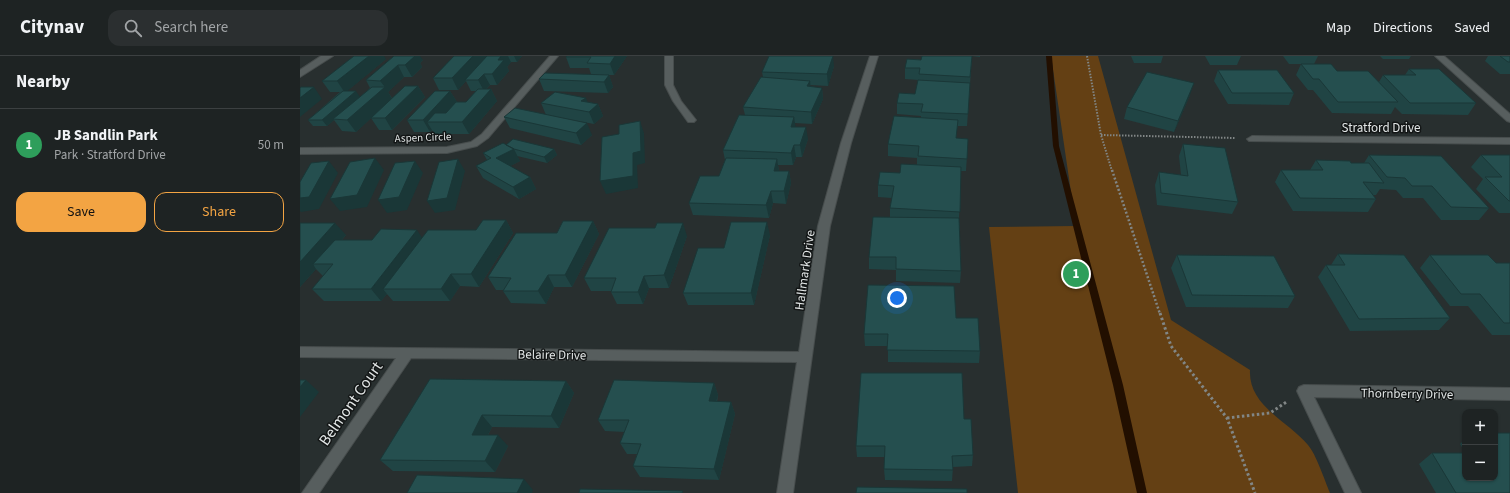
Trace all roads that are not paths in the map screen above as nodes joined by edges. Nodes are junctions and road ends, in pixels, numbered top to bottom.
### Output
1 (329, 56) edge
2 (554, 56) edge
3 (669, 56) edge
4 (874, 56) edge
5 (1439, 56) edge
6 (300, 74) edge
7 (1510, 119) edge
8 (691, 120) dead end
9 (1252, 139) road end
10 (1510, 140) edge
11 (300, 151) edge
12 (300, 352) edge
13 (407, 353) junction
14 (805, 357) junction
15 (1510, 394) edge
16 (310, 493) edge
17 (785, 493) edge
18 (1353, 493) edge

1 - 6 street
2 - 11 street, Aspen Circle
3 - 8 street
4 - 14 street, Hallmark Drive
5 - 7 street
9 - 10 street, Stratford Drive
12 - 13 street, Belaire Drive
13 - 14 street, Belaire Drive
13 - 16 street, Belmont Court
14 - 17 street, Hallmark Drive
15 - 18 street, Thornberry Drive

